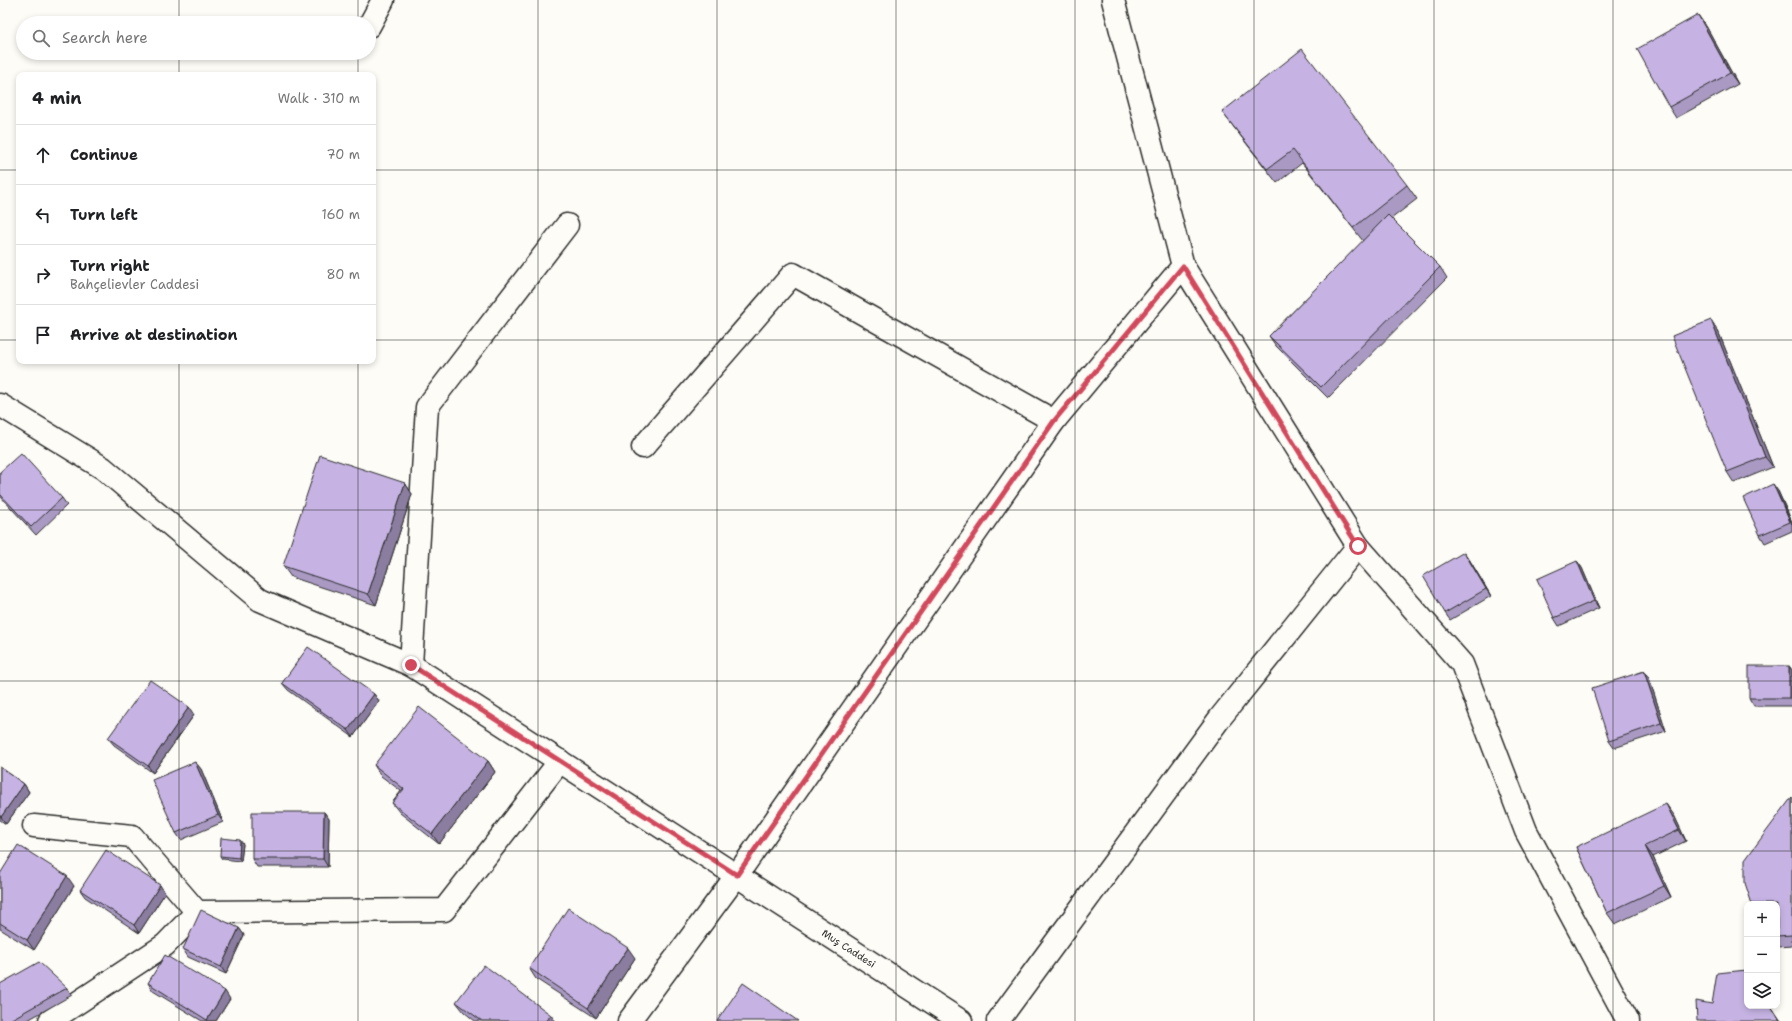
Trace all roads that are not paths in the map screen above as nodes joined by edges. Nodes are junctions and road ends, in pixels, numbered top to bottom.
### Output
1 (383, 0) edge
2 (1112, 0) edge
3 (374, 16) edge
4 (567, 226) dead end
5 (1183, 266) junction
6 (0, 405) edge
7 (1054, 421) junction
8 (643, 447) dead end
9 (1358, 546) junction
10 (411, 665) junction
11 (560, 761) junction
12 (34, 826) dead end
13 (737, 875) junction
14 (197, 912) junction
15 (50, 1021) edge
16 (629, 1021) edge
17 (961, 1021) edge
18 (998, 1021) edge
19 (1628, 1021) edge

1 - 3 main road
2 - 5 main road
4 - 10 main road
5 - 7 main road
5 - 9 main road
6 - 10 main road, Muş Caddesi
7 - 8 main road
7 - 13 main road
9 - 18 main road
9 - 19 main road
10 - 11 main road, Muş Caddesi
11 - 13 main road, Muş Caddesi
11 - 14 main road
12 - 14 main road
13 - 16 main road
13 - 17 main road, Muş Caddesi
14 - 15 main road

